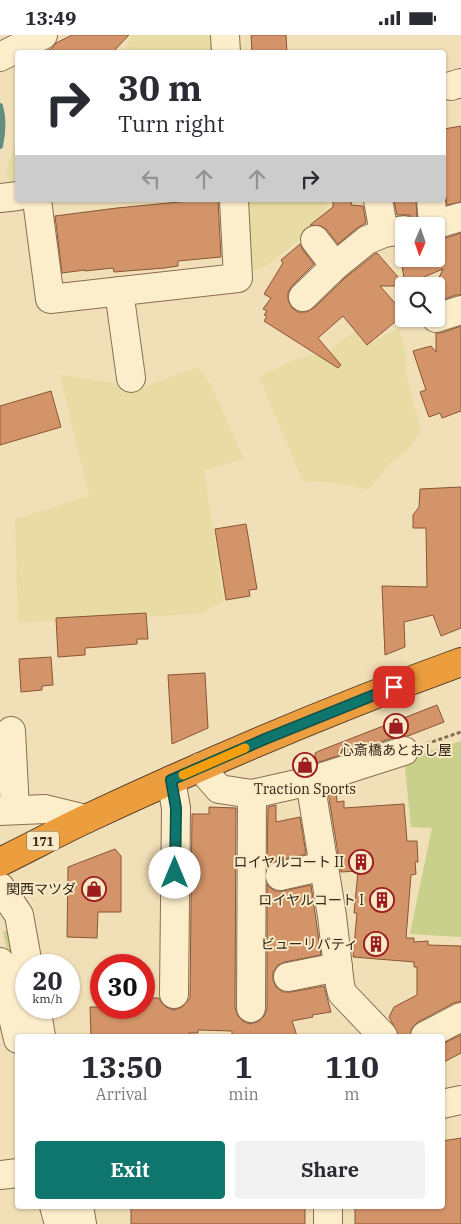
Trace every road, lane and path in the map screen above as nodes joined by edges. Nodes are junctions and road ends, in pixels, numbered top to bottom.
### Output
1 (43, 35) edge
2 (225, 35) edge
3 (226, 50) edge
4 (0, 57) edge
5 (15, 196) edge
6 (0, 198) edge
7 (37, 202) edge
8 (234, 202) edge
9 (379, 202) edge
10 (431, 202) edge
11 (433, 217) edge
12 (461, 217) edge
13 (445, 222) edge
14 (394, 231) edge
15 (314, 240) dead end
16 (335, 265) junction
17 (119, 291) junction
18 (303, 297) dead end
19 (461, 310) edge
20 (445, 316) edge
21 (131, 378) dead end
22 (461, 662) edge
23 (12, 731) dead end
24 (461, 732) edge
25 (404, 751) joint
26 (200, 767) junction
27 (171, 780) junction
28 (310, 781) junction
29 (252, 794) junction
30 (8, 810) edge
31 (86, 819) junction
32 (0, 862) edge
33 (324, 865) junction
34 (280, 876) dead end
35 (0, 887) edge
36 (26, 954) edge
37 (0, 962) edge
38 (338, 967) junction
39 (288, 977) dead end
40 (181, 980) dead end
41 (251, 1008) dead end
42 (461, 1017) edge
43 (38, 1019) edge
44 (17, 1034) edge
45 (41, 1034) edge
46 (381, 1034) edge
47 (429, 1034) edge
48 (461, 1100) edge
49 (445, 1103) edge
50 (15, 1173) edge
51 (0, 1175) edge
52 (55, 1209) edge
53 (80, 1209) edge
54 (328, 1209) edge
55 (58, 1224) edge
56 (82, 1224) edge
57 (328, 1224) edge

1 - 4 street
2 - 3 street
5 - 6 street
7 - 17 street
8 - 17 street
9 - 14 street
10 - 11 street
12 - 13 street
14 - 16 street
15 - 16 street
16 - 18 street
17 - 21 street
19 - 20 street
22 - 26 highway, 171
23 - 30 street
24 - 25 path
25 - 28 street
26 - 27 highway, 171
26 - 29 street
27 - 31 highway, 171
27 - 40 street
28 - 29 street
28 - 33 street
29 - 41 street
30 - 31 street
31 - 32 highway, 171
33 - 34 street
33 - 38 street
35 - 36 street
37 - 44 street
38 - 39 street
38 - 46 street
42 - 47 street
43 - 45 street
48 - 49 street
50 - 51 street
52 - 55 street
53 - 56 street
54 - 57 street

